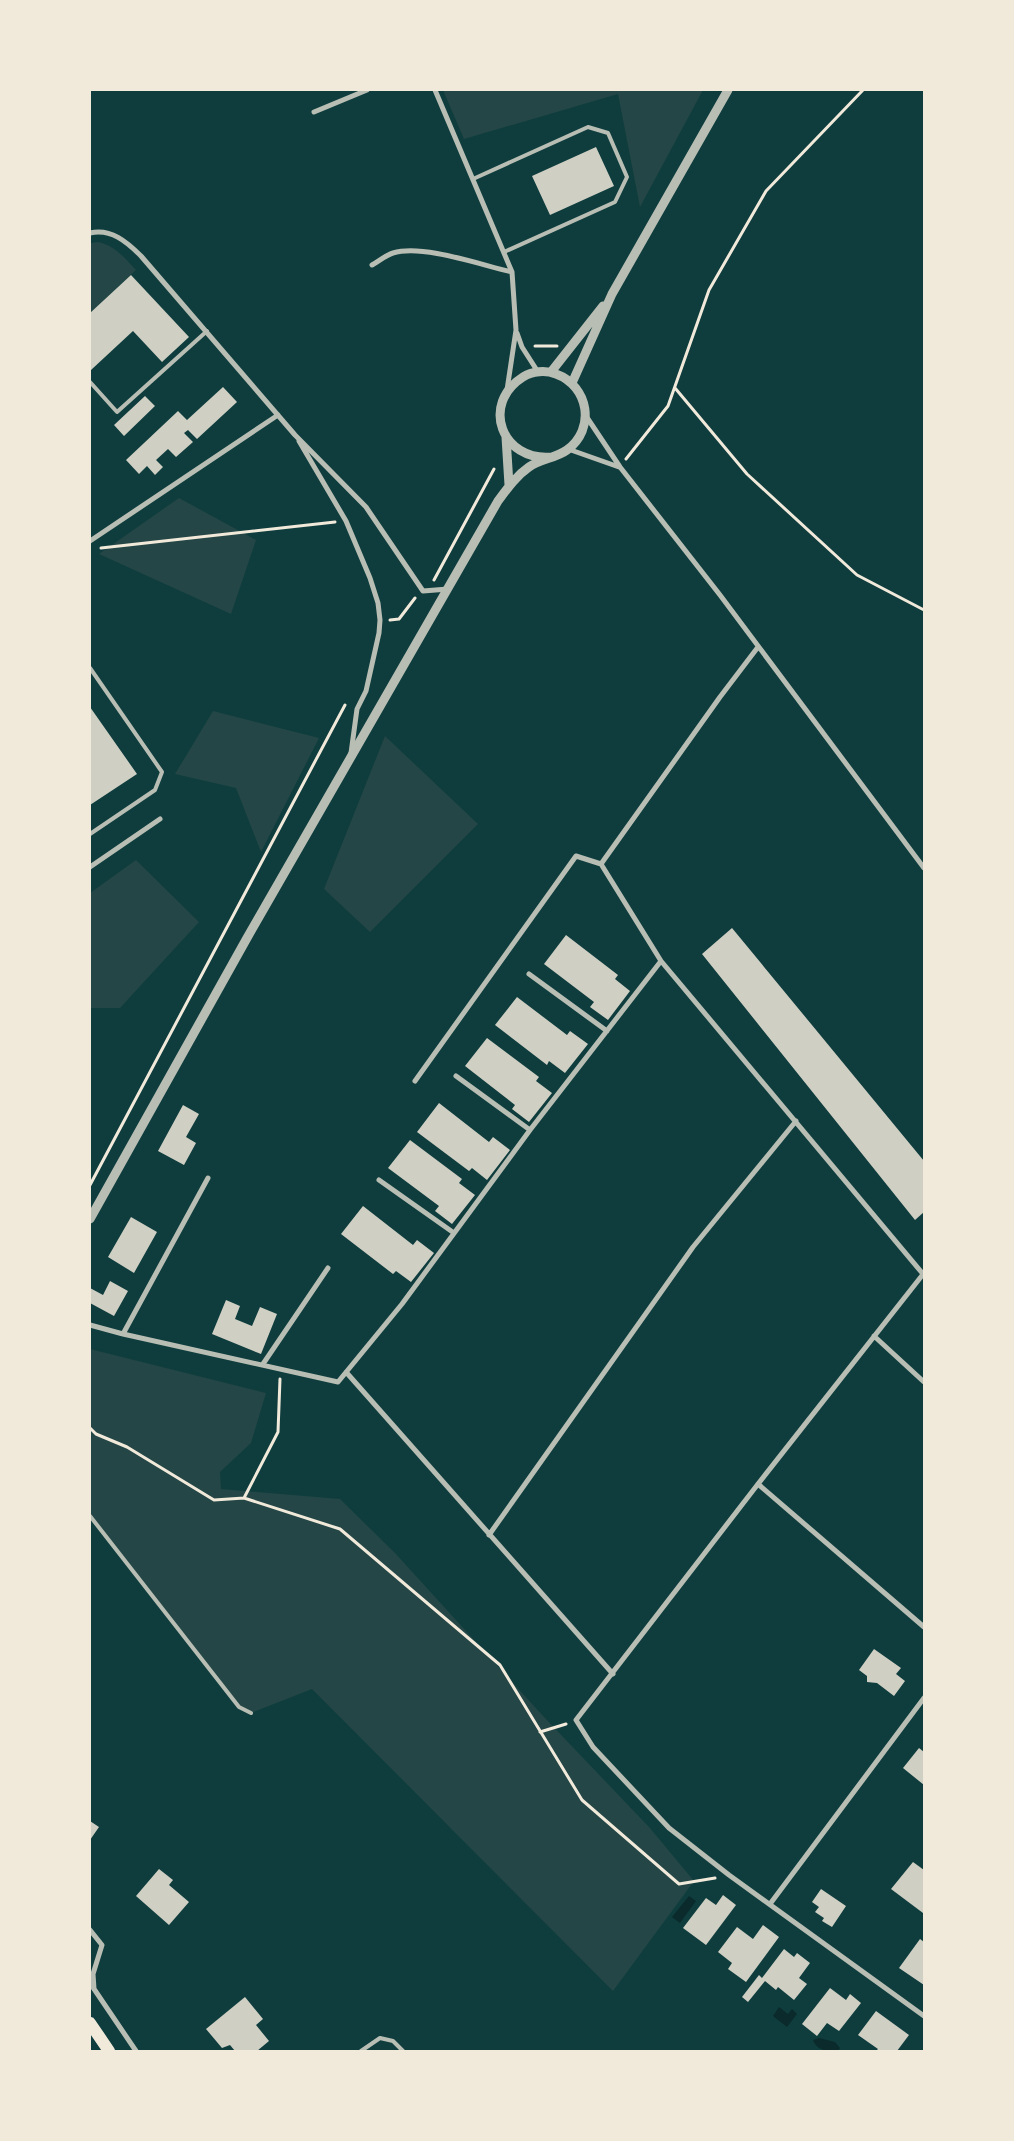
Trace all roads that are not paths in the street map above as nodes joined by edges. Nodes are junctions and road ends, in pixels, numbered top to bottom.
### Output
1 (367, 90) edge
2 (435, 90) edge
3 (728, 90) edge
4 (314, 112) dead end
5 (473, 178) junction
6 (90, 233) edge
7 (504, 252) junction
8 (372, 265) dead end
9 (512, 272) junction
10 (612, 294) junction
11 (516, 330) junction
12 (207, 331) junction
13 (538, 372) junction
14 (551, 372) junction
15 (90, 382) edge
16 (572, 383) junction
17 (506, 392) junction
18 (278, 415) junction
19 (586, 416) junction
20 (296, 435) junction
21 (506, 437) junction
22 (568, 449) junction
23 (552, 457) junction
24 (620, 467) junction
25 (509, 485) junction
26 (90, 541) edge
27 (448, 589) junction
28 (758, 646) junction
29 (90, 668) edge
30 (350, 759) junction
31 (160, 819) dead end
32 (90, 834) edge
33 (600, 864) junction
34 (90, 867) edge
35 (924, 868) edge
36 (661, 961) junction
37 (529, 974) dead end
38 (607, 1031) junction
39 (456, 1076) dead end
40 (415, 1081) dead end
41 (796, 1121) junction
42 (530, 1130) junction
43 (208, 1178) dead end
44 (379, 1180) dead end
45 (90, 1220) edge
46 (454, 1233) junction
47 (328, 1268) dead end
48 (924, 1274) edge
49 (90, 1325) edge
50 (123, 1334) junction
51 (874, 1336) junction
52 (263, 1364) junction
53 (346, 1372) junction
54 (924, 1382) edge
55 (758, 1484) junction
56 (90, 1516) edge
57 (489, 1535) junction
58 (924, 1627) edge
59 (613, 1674) junction
60 (924, 1698) edge
61 (251, 1713) dead end
62 (770, 1904) junction
63 (90, 1930) edge
64 (96, 1962) junction
65 (90, 1964) edge
66 (90, 1983) edge
67 (94, 1989) junction
68 (924, 2016) edge
69 (90, 2023) edge
70 (109, 2051) edge
71 (136, 2051) edge
72 (361, 2051) edge
73 (403, 2051) edge

1 - 4 street
2 - 5 street
3 - 10 street
5 - 7 street
5 - 7 lane
6 - 12 street
7 - 9 street
8 - 9 street
9 - 11 street
10 - 14 street
10 - 16 street
11 - 13 street
11 - 17 street
12 - 15 lane
12 - 18 street
13 - 14 street
13 - 17 street
14 - 16 street
16 - 19 street
17 - 21 street
18 - 20 street
18 - 26 street
19 - 22 street
19 - 24 street
20 - 27 street
20 - 30 street
21 - 23 street
21 - 25 street
22 - 23 street
22 - 24 street
23 - 25 street
24 - 28 street
25 - 27 street
27 - 30 street
28 - 33 street
28 - 35 street
29 - 32 lane
30 - 45 street
31 - 34 street
33 - 36 street
33 - 40 street
36 - 38 street
36 - 41 street
37 - 38 street
38 - 42 street
39 - 42 street
41 - 48 street
41 - 57 street
42 - 46 street
43 - 50 street
44 - 46 street
46 - 53 street
47 - 52 street
48 - 51 street
49 - 50 street
50 - 52 street
51 - 54 street
51 - 55 street
52 - 53 street
53 - 57 street
55 - 58 street
55 - 59 street
56 - 61 lane
57 - 59 street
59 - 62 street
60 - 62 street
62 - 68 street
63 - 64 street
64 - 65 street
64 - 67 street
66 - 67 street
67 - 71 street
69 - 70 main road
72 - 73 lane

